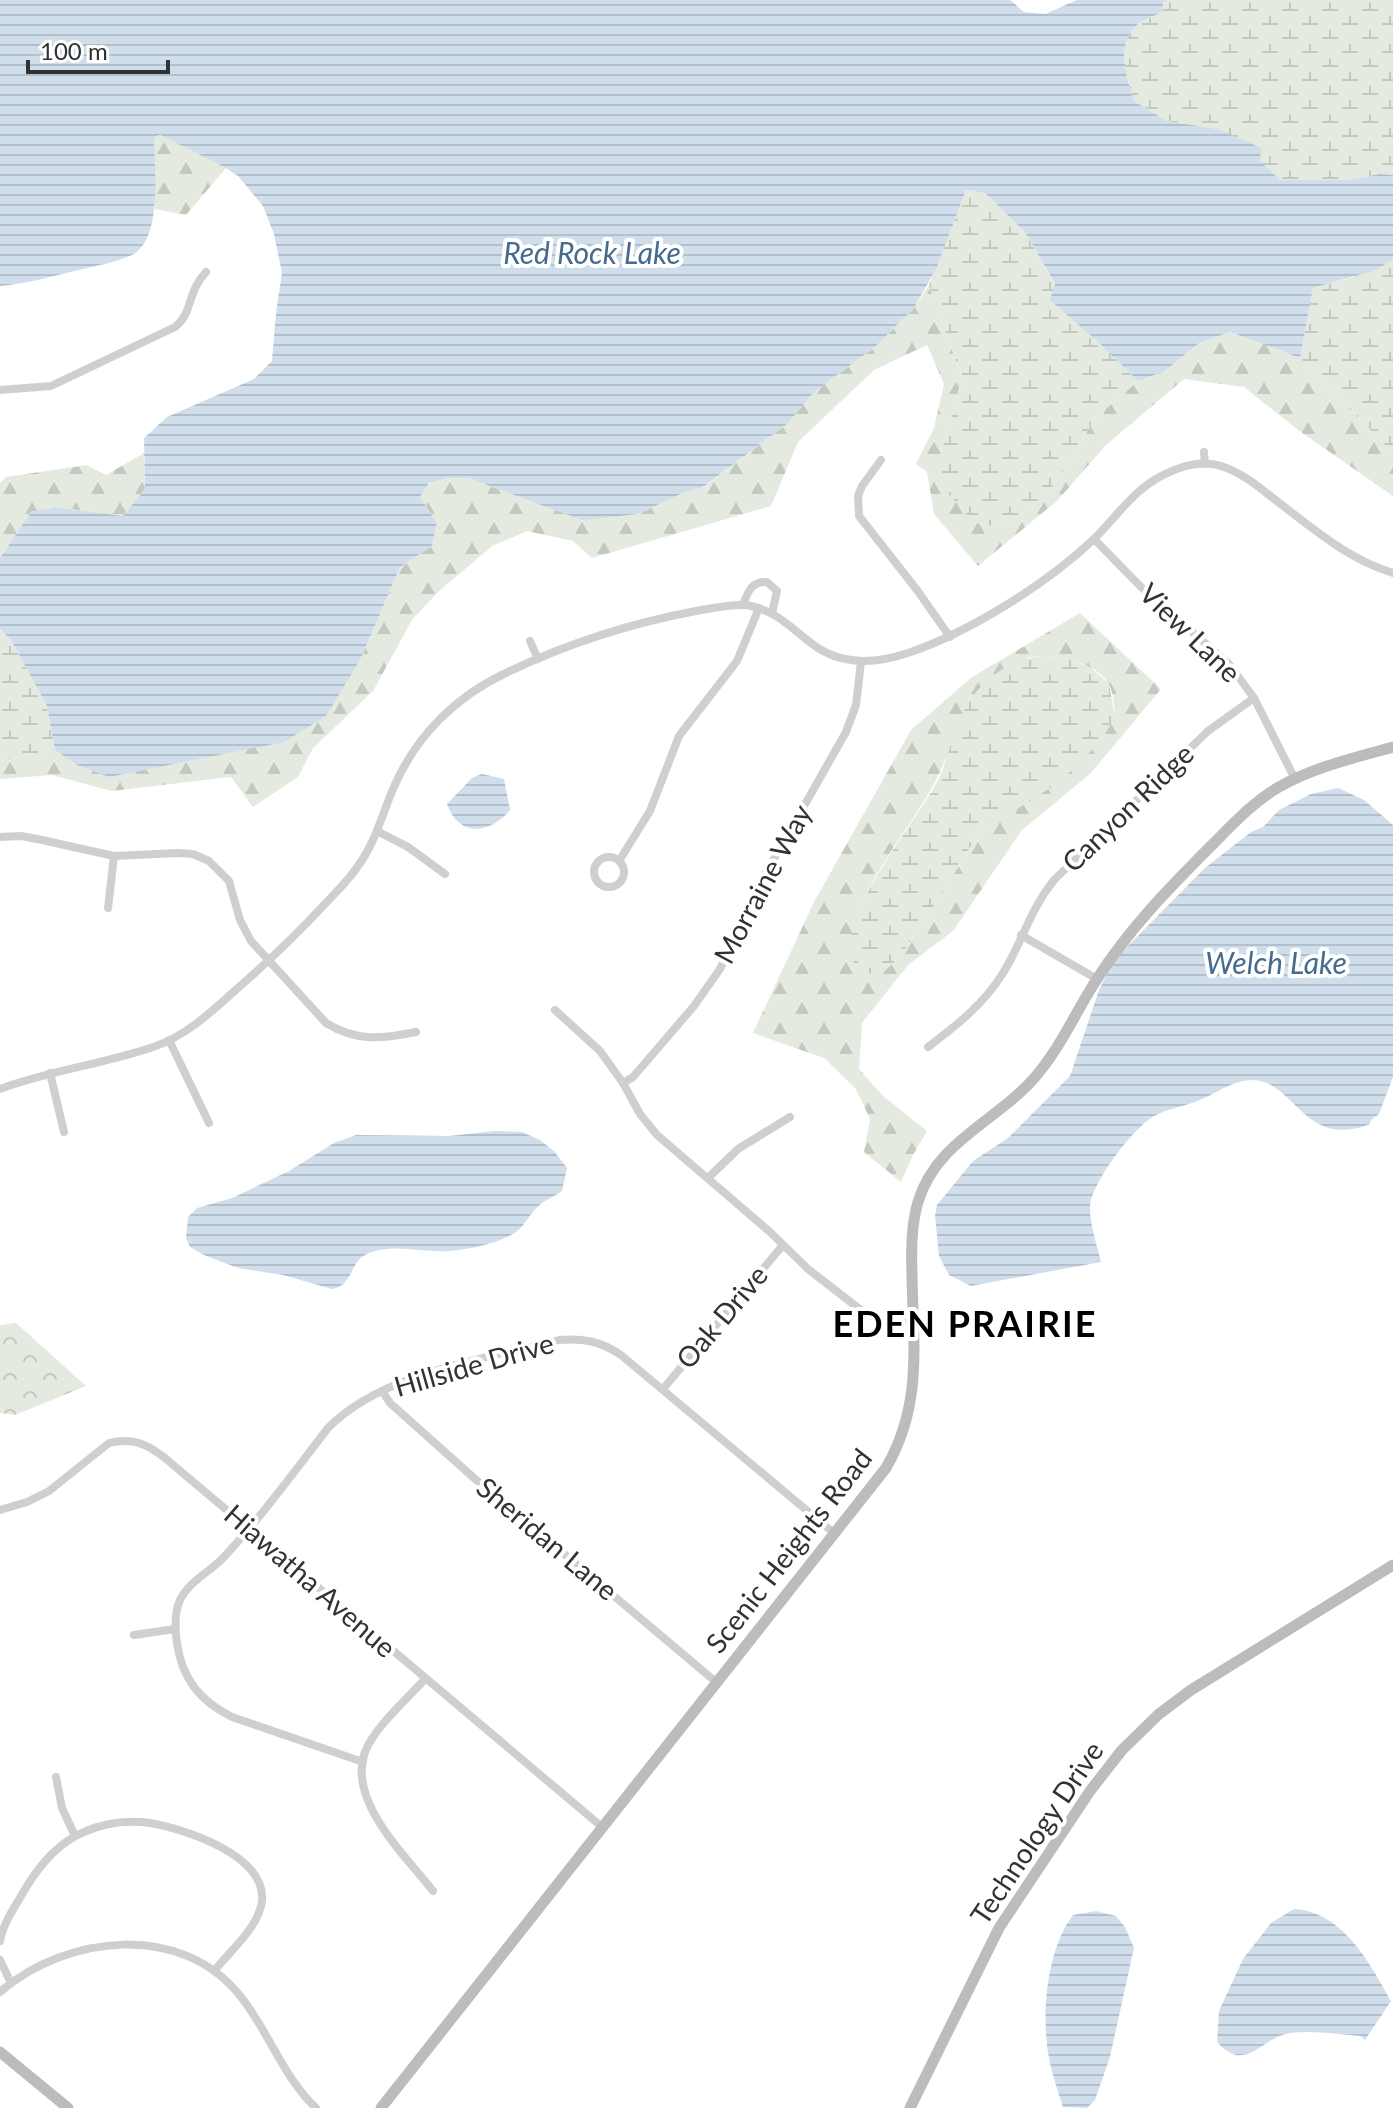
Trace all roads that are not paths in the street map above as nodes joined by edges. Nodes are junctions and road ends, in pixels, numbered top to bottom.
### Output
1 (206, 272) dead end
2 (0, 390) edge
3 (1204, 452) dead end
4 (881, 460) dead end
5 (1205, 464) junction
6 (1094, 539) junction
7 (1393, 573) edge
8 (743, 605) junction
9 (759, 608) junction
10 (772, 613) junction
11 (950, 637) junction
12 (530, 641) dead end
13 (538, 659) junction
14 (861, 662) junction
15 (1254, 698) junction
16 (1393, 747) edge
17 (1295, 779) junction
18 (377, 831) junction
19 (0, 837) edge
20 (114, 856) junction
21 (619, 861) dead end
22 (445, 874) dead end
23 (108, 908) dead end
24 (1021, 935) junction
25 (269, 960) junction
26 (1097, 979) junction
27 (555, 1010) dead end
28 (416, 1032) dead end
29 (169, 1040) junction
30 (928, 1047) dead end
31 (50, 1073) junction
32 (623, 1083) junction
33 (0, 1089) edge
34 (790, 1117) dead end
35 (209, 1123) dead end
36 (64, 1132) dead end
37 (708, 1178) junction
38 (783, 1245) junction
39 (912, 1320) junction
40 (663, 1389) junction
41 (382, 1391) junction
42 (0, 1510) edge
43 (249, 1528) junction
44 (835, 1534) junction
45 (1393, 1565) edge
46 (175, 1629) junction
47 (134, 1635) dead end
48 (424, 1680) junction
49 (716, 1682) junction
50 (363, 1762) junction
51 (56, 1777) dead end
52 (602, 1827) junction
53 (75, 1836) junction
54 (433, 1891) dead end
55 (0, 1941) edge
56 (0, 1960) edge
57 (214, 1971) junction
58 (11, 1983) junction
59 (0, 1992) edge
60 (0, 2052) edge
61 (68, 2108) edge
62 (316, 2108) edge
63 (381, 2108) edge
64 (910, 2108) edge

1 - 2 street
3 - 5 street
4 - 11 street
5 - 6 street
5 - 7 street
6 - 11 street
6 - 15 street, View Lane
8 - 9 street
8 - 10 street
8 - 13 street
9 - 10 street
9 - 21 street
10 - 14 street
11 - 14 street
12 - 13 street
13 - 18 street
14 - 32 street, Morraine Way
15 - 17 street, View Lane
15 - 24 street, Canyon Ridge
16 - 17 street, Scenic Heights Road
17 - 26 street, Scenic Heights Road
18 - 22 street
18 - 25 street
19 - 20 street
20 - 23 street
20 - 25 street
24 - 26 street
24 - 30 street, Canyon Ridge
25 - 28 street
25 - 29 street
26 - 39 street, Scenic Heights Road
27 - 32 street
29 - 31 street
29 - 35 street
31 - 33 street
31 - 36 street
32 - 37 street
34 - 37 street
37 - 38 street
38 - 39 street
38 - 40 street, Oak Drive
39 - 44 street, Scenic Heights Road
40 - 41 street, Hillside Drive
40 - 44 street, Hillside Drive
41 - 43 street, Hillside Drive
41 - 49 street, Sheridan Lane
42 - 43 street, Hiawatha Avenue
43 - 46 street, Hillside Drive
43 - 48 street, Hiawatha Avenue
44 - 49 street, Scenic Heights Road
45 - 64 street, Technology Drive
46 - 47 street
46 - 50 street
48 - 50 street
48 - 52 street, Hiawatha Avenue
49 - 52 street, Scenic Heights Road
50 - 54 street
51 - 53 street
52 - 63 street, Scenic Heights Road
53 - 55 street
53 - 57 street
56 - 58 street
57 - 58 street
57 - 62 street
58 - 59 street
60 - 61 street

